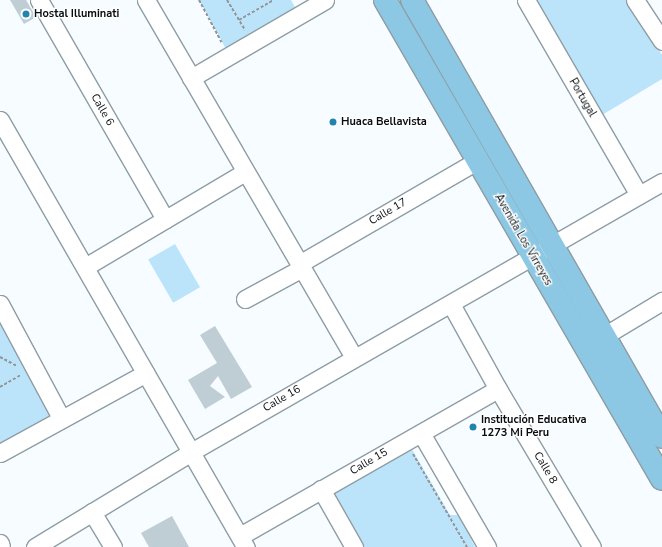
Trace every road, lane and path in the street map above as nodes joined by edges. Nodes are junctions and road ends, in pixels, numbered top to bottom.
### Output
1 (39, 0) edge
2 (146, 0) edge
3 (199, 0) edge
4 (227, 0) edge
5 (273, 0) edge
6 (325, 0) edge
7 (385, 0) edge
8 (412, 0) edge
9 (526, 0) edge
10 (635, 0) edge
11 (239, 20) junction
12 (662, 41) edge
13 (252, 42) junction
14 (226, 50) dead end
15 (191, 78) junction
16 (0, 120) edge
17 (477, 161) junction
18 (245, 172) junction
19 (662, 182) edge
20 (639, 195) junction
21 (165, 219) junction
22 (552, 245) junction
23 (531, 255) junction
24 (300, 266) junction
25 (84, 267) junction
26 (245, 299) dead end
27 (662, 301) edge
28 (0, 304) edge
29 (451, 304) junction
30 (604, 336) junction
31 (0, 357) edge
32 (354, 357) junction
33 (19, 368) dead end
34 (26, 371) dead end
35 (146, 373) junction
36 (0, 387) edge
37 (498, 389) junction
38 (61, 418) junction
39 (659, 424) edge
40 (421, 433) junction
41 (408, 447) dead end
42 (191, 452) junction
43 (0, 453) edge
44 (662, 479) edge
45 (321, 489) junction
46 (92, 512) junction
47 (243, 541) edge
48 (0, 543) edge
49 (2, 547) edge
50 (35, 547) edge
51 (113, 547) edge
52 (354, 547) edge
53 (467, 547) edge
54 (487, 547) edge
55 (592, 547) edge

1 - 21 street, Calle 6
2 - 15 street
3 - 14 path
4 - 11 path
5 - 11 path
6 - 13 street
7 - 17 main road, Avenida Los Virreyes
8 - 22 main road, Avenida Los Virreyes
9 - 20 street, Portugal
10 - 12 street
11 - 13 path
13 - 15 street
15 - 18 street
16 - 25 street
17 - 23 main road, Avenida Los Virreyes
17 - 24 street, Calle 17
18 - 21 street
18 - 24 street
19 - 20 street, Calle 16
20 - 22 street, Calle 16
21 - 25 street
22 - 23 street, Calle 16
22 - 30 main road, Avenida Los Virreyes
23 - 29 street, Calle 16
23 - 44 main road, Avenida Los Virreyes
24 - 26 street, Calle 17
24 - 32 street
25 - 35 street
27 - 30 street
28 - 38 street
29 - 32 street, Calle 16
29 - 37 street, Calle 8
30 - 39 main road, Avenida Los Virreyes
31 - 33 path
32 - 42 street, Calle 16
34 - 36 path
35 - 38 street
35 - 42 street
37 - 40 street, Calle 15
37 - 55 street, Calle 8
38 - 43 street
40 - 45 street, Calle 15
40 - 54 street
41 - 53 path
42 - 46 street, Calle 16
42 - 47 street
45 - 47 street, Calle 15
45 - 52 street
46 - 50 street, Calle 16
46 - 51 street
48 - 49 street

